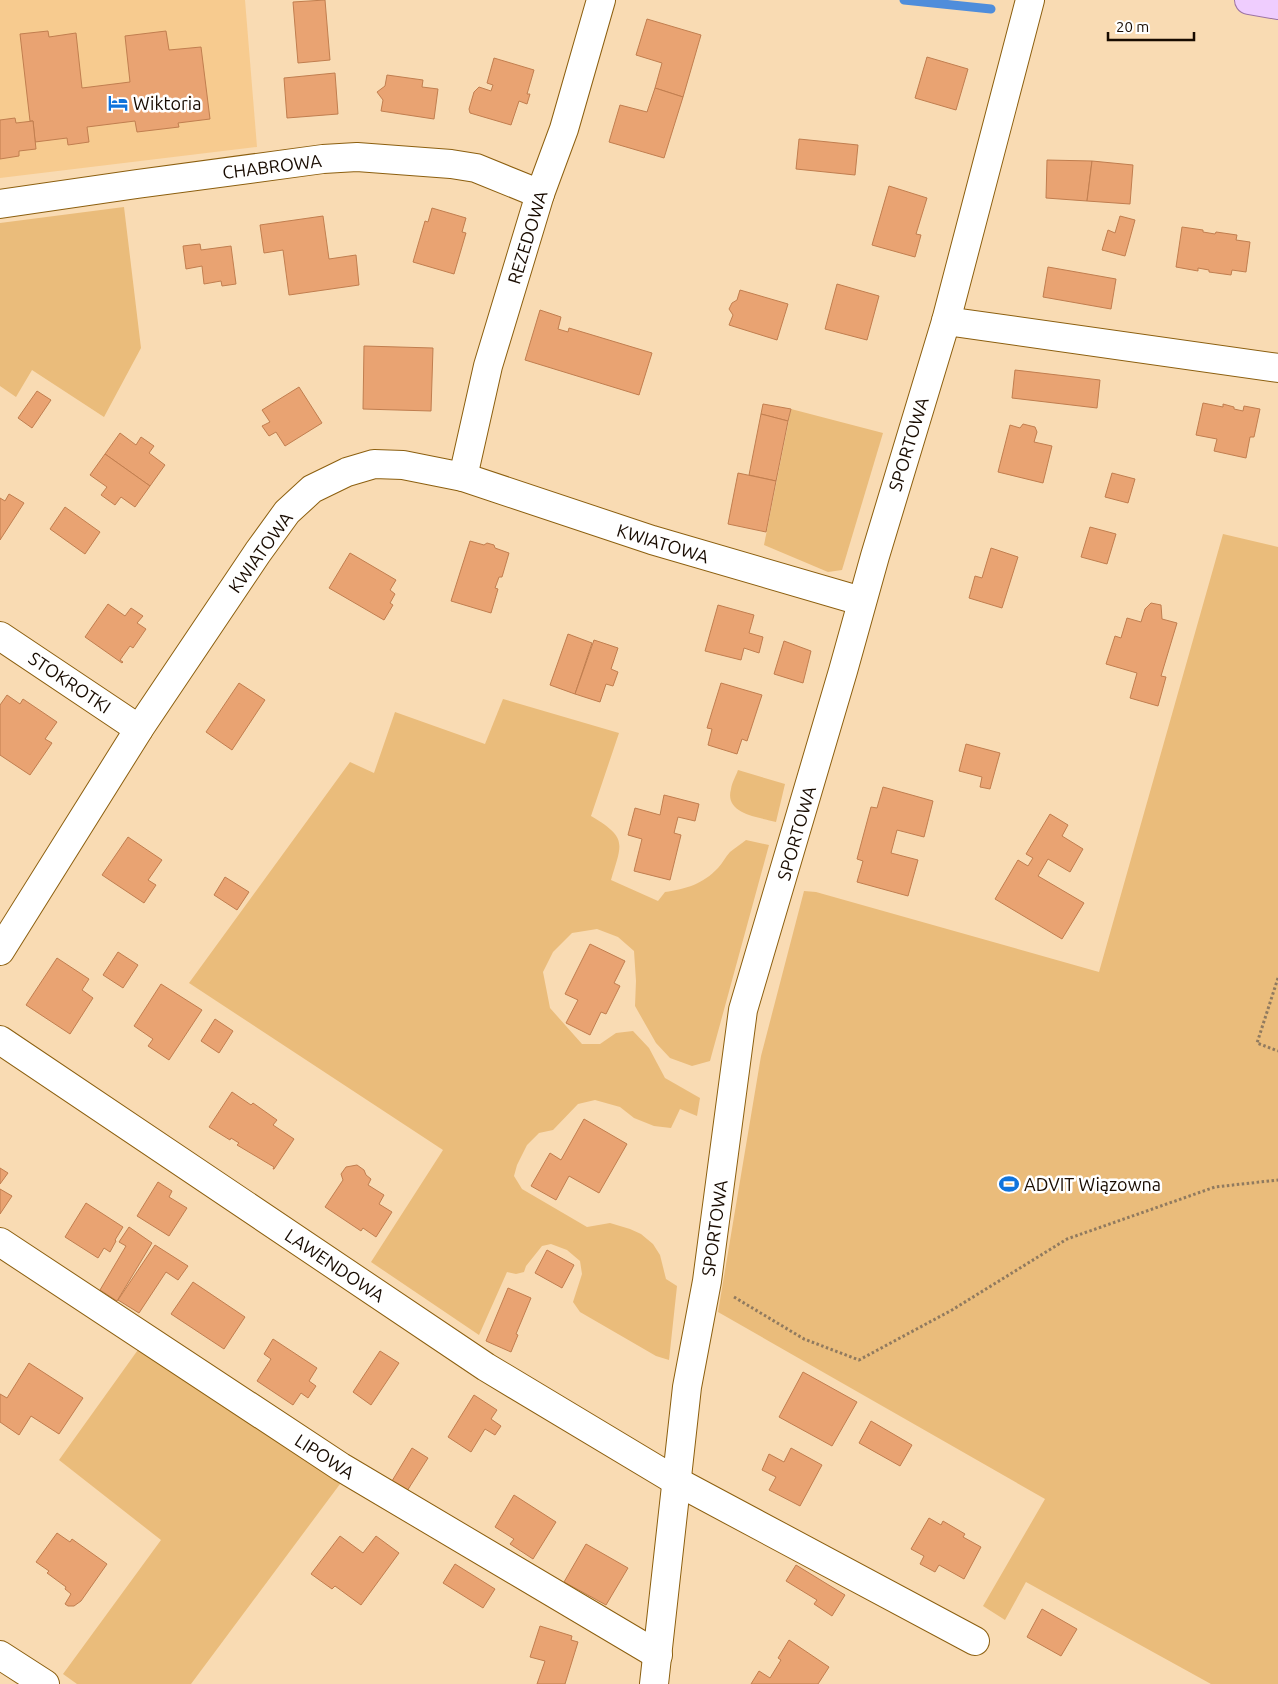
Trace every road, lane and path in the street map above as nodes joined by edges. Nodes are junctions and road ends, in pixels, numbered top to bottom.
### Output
1 (601, 0) edge
2 (1030, 0) edge
3 (1250, 0) edge
4 (1278, 5) edge
5 (540, 194) junction
6 (0, 204) edge
7 (946, 321) junction
8 (1278, 368) edge
9 (463, 477) junction
10 (861, 601) junction
11 (0, 636) edge
12 (140, 729) junction
13 (0, 951) edge
14 (1278, 978) edge
15 (0, 1040) edge
16 (1278, 1051) edge
17 (1278, 1180) edge
18 (0, 1242) edge
19 (707, 1281) junction
20 (676, 1481) junction
21 (975, 1641) dead end
22 (658, 1655) junction
23 (0, 1656) edge
24 (45, 1684) edge
25 (654, 1684) edge

1 - 5 street, REZEDOWA
2 - 7 street, SPORTOWA
3 - 4 main road
5 - 6 street, CHABROWA
5 - 9 street, REZEDOWA
7 - 8 street
7 - 10 street, SPORTOWA
9 - 10 street, KWIATOWA
9 - 12 street, KWIATOWA
10 - 19 street, SPORTOWA
11 - 12 street, STOKROTKI
12 - 13 street, KWIATOWA
14 - 16 path
15 - 20 street, LAWENDOWA
17 - 19 path
18 - 22 street, LIPOWA
19 - 20 street, SPORTOWA
20 - 21 street, LAWENDOWA
20 - 22 street, SPORTOWA
22 - 25 street, SPORTOWA
23 - 24 street

